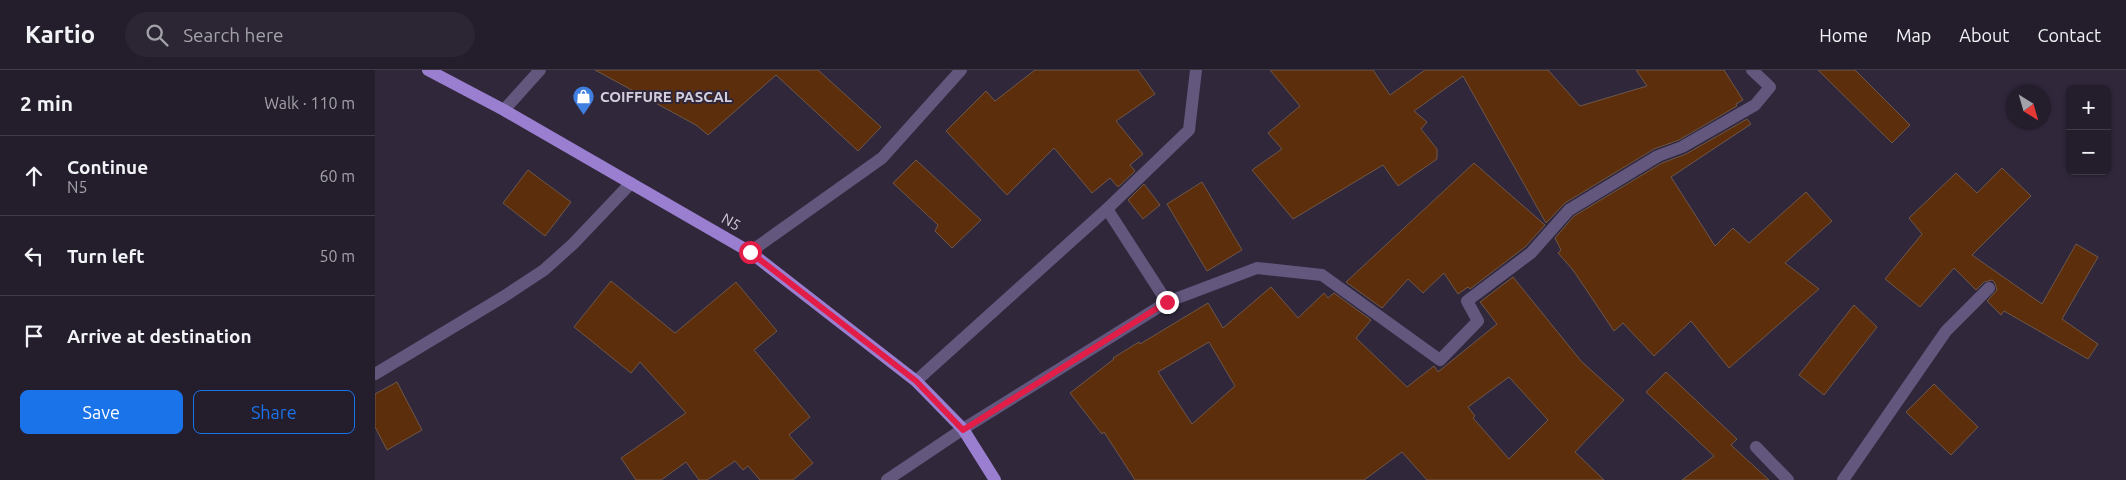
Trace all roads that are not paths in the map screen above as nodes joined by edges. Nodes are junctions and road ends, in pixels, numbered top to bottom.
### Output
1 (428, 70) edge
2 (540, 70) edge
3 (961, 70) edge
4 (1196, 70) edge
5 (1752, 70) edge
6 (504, 110) junction
7 (631, 183) junction
8 (1107, 209) junction
9 (750, 252) junction
10 (1989, 288) dead end
11 (1167, 302) junction
12 (375, 374) edge
13 (916, 381) junction
14 (963, 430) junction
15 (1755, 447) dead end
16 (887, 480) edge
17 (995, 480) edge
18 (1788, 480) edge
19 (1843, 480) edge

1 - 6 main road, N5 / N5
2 - 6 street
3 - 9 street
4 - 8 street
5 - 11 street
6 - 7 main road, N5 / N5
7 - 9 main road, N5 / N5
7 - 12 street
8 - 11 street
8 - 13 street
9 - 13 main road, N5 / N5
10 - 19 street
11 - 14 street
13 - 14 main road, N5 / N5
14 - 16 street
14 - 17 main road, N5 / N5
15 - 18 street

